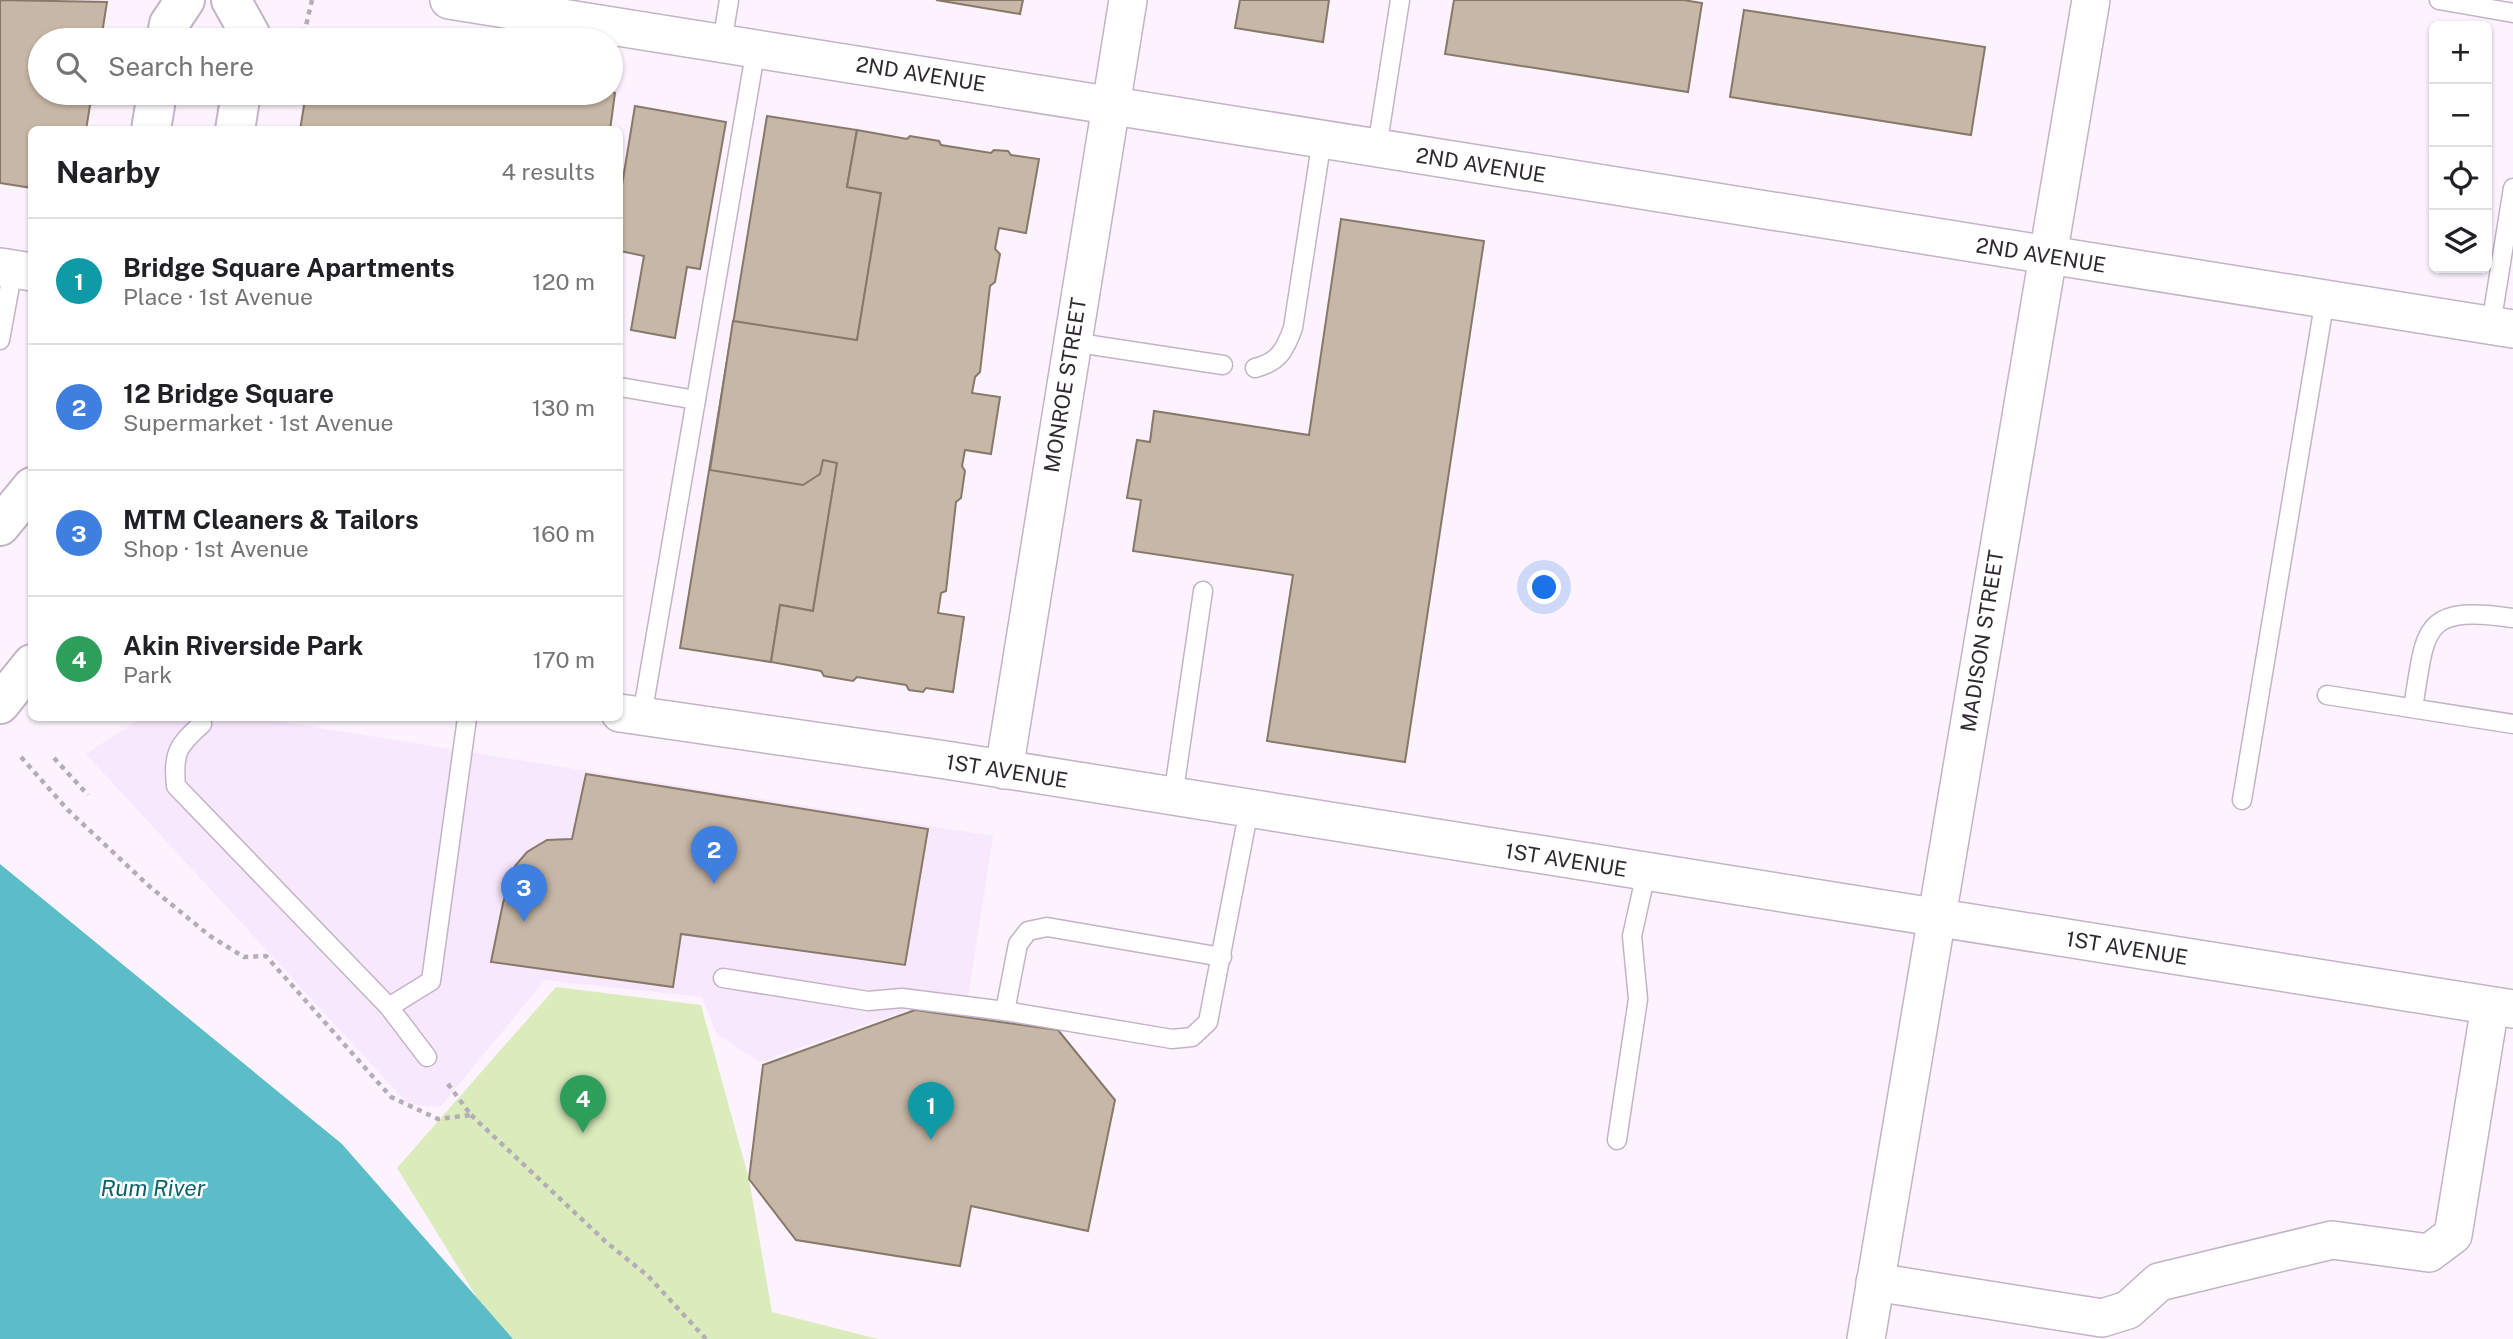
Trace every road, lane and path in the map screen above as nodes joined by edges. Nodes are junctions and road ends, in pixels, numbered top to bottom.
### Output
1 (185, 0) edge
2 (231, 0) edge
3 (312, 0) edge
4 (449, 0) edge
5 (729, 0) edge
6 (1128, 0) edge
7 (1401, 0) edge
8 (2091, 0) edge
9 (2439, 0) edge
10 (2513, 13) edge
11 (168, 28) edge
12 (247, 28) edge
13 (305, 28) edge
14 (739, 45) junction
15 (1110, 103) junction
16 (155, 105) edge
17 (239, 105) edge
18 (152, 126) edge
19 (236, 126) edge
20 (1322, 139) junction
21 (1377, 148) junction
22 (2513, 188) edge
23 (2047, 257) junction
24 (15, 269) edge
25 (2325, 299) junction
26 (2502, 327) edge
27 (0, 340) edge
28 (1072, 342) junction
29 (1223, 365) dead end
30 (1255, 368) dead end
31 (623, 388) edge
32 (696, 400) junction
33 (28, 492) edge
34 (0, 526) edge
35 (1203, 591) dead end
36 (2513, 618) edge
37 (28, 668) edge
38 (2327, 695) dead end
39 (1, 703) edge
40 (2413, 708) junction
41 (631, 715) edge
42 (201, 721) edge
43 (467, 721) edge
44 (2513, 724) edge
45 (21, 757) dead end
46 (54, 758) dead end
47 (1004, 770) junction
48 (88, 795) dead end
49 (1173, 797) junction
50 (2242, 800) dead end
51 (1249, 810) junction
52 (1646, 873) junction
53 (1936, 918) junction
54 (1222, 957) junction
55 (723, 978) dead end
56 (389, 1007) junction
57 (2502, 1008) edge
58 (1005, 1011) junction
59 (427, 1057) joint
60 (471, 1115) junction
61 (1618, 1140) dead end
62 (1875, 1282) junction
63 (706, 1339) edge
64 (1866, 1339) edge

1 - 11 main road
2 - 12 main road
3 - 13 path
4 - 14 street, 2ND AVENUE
5 - 14 lane
6 - 15 street, MONROE STREET
7 - 21 lane
8 - 23 street, MADISON STREET
9 - 10 lane
14 - 15 street, 2ND AVENUE
14 - 32 lane
15 - 20 street, 2ND AVENUE
15 - 28 street, MONROE STREET
16 - 18 main road
17 - 19 main road
20 - 21 street, 2ND AVENUE
20 - 30 lane
21 - 23 street, 2ND AVENUE
22 - 26 lane
23 - 25 street, 2ND AVENUE
23 - 53 street, MADISON STREET
24 - 27 lane
25 - 26 street, 2ND AVENUE
25 - 50 lane
28 - 29 lane
28 - 47 street, MONROE STREET
31 - 32 lane
32 - 41 lane
33 - 34 main road
35 - 49 lane
36 - 40 lane
37 - 39 main road
38 - 40 lane
40 - 44 lane
41 - 47 street, 1ST AVENUE
42 - 56 lane
43 - 56 lane
45 - 60 path
46 - 48 path
47 - 49 street, 1ST AVENUE
49 - 51 street, 1ST AVENUE
51 - 52 street, 1ST AVENUE
51 - 54 lane
52 - 53 street, 1ST AVENUE
52 - 61 lane
53 - 57 street, 1ST AVENUE
53 - 62 street, MADISON STREET
54 - 58 lane
54 - 58 lane
55 - 58 lane
56 - 59 lane
57 - 62 street
59 - 60 path
60 - 63 path
62 - 64 street, MADISON STREET

